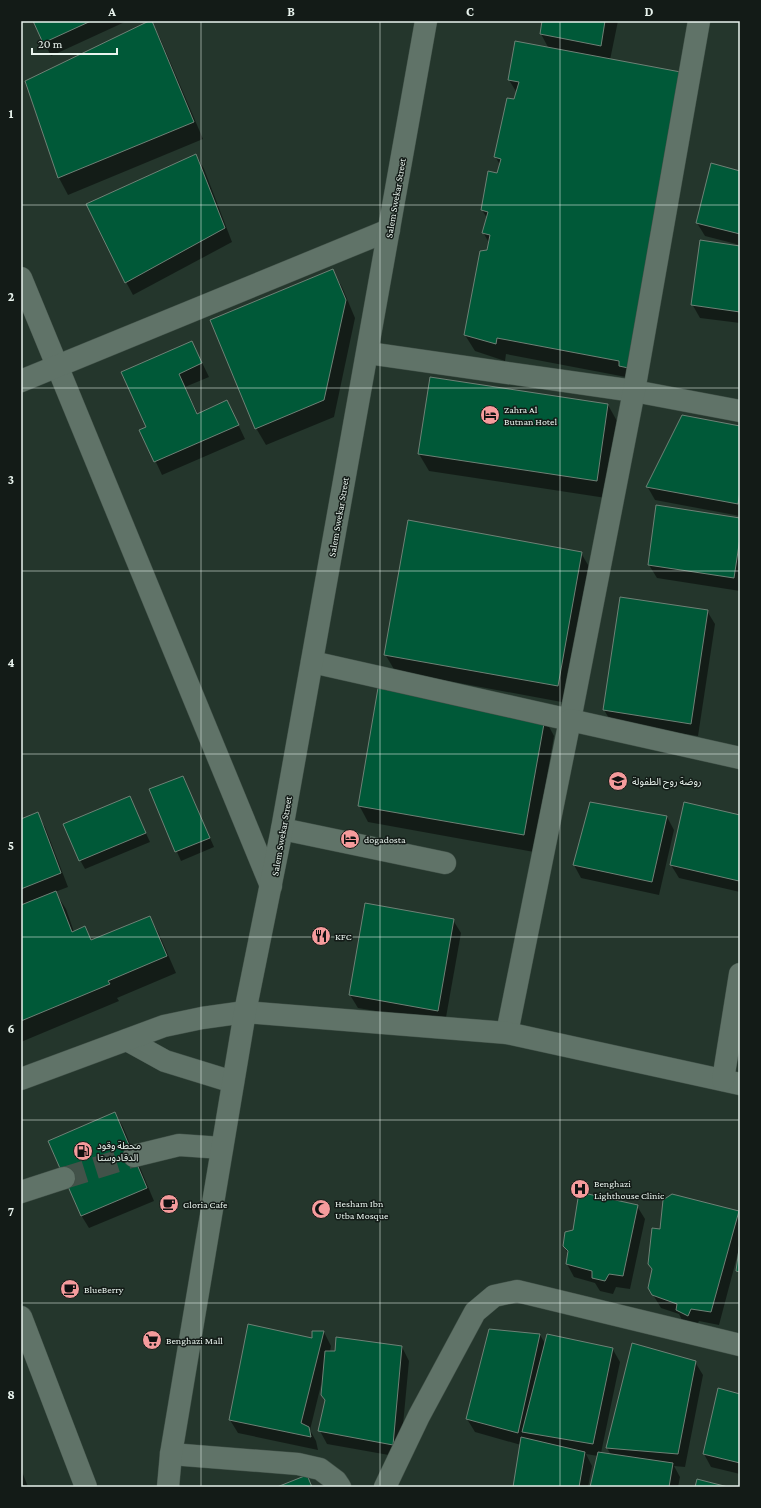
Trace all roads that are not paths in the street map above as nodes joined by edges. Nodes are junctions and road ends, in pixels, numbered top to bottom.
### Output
1 (426, 21) edge
2 (699, 21) edge
3 (389, 230) junction
4 (21, 278) edge
5 (368, 353) junction
6 (57, 367) junction
7 (21, 381) edge
8 (634, 391) junction
9 (740, 412) edge
10 (312, 662) junction
11 (570, 720) junction
12 (740, 758) edge
13 (282, 829) junction
14 (445, 863) dead end
15 (271, 886) junction
16 (740, 974) edge
17 (245, 1012) junction
18 (507, 1034) junction
19 (127, 1040) junction
20 (21, 1078) edge
21 (233, 1082) junction
22 (732, 1082) edge
23 (222, 1148) junction
24 (134, 1156) tunnel mouth
25 (64, 1178) tunnel mouth
26 (21, 1192) edge
27 (21, 1317) edge
28 (740, 1345) edge
29 (27, 1352) edge
30 (171, 1454) junction
31 (86, 1487) edge
32 (168, 1487) edge
33 (340, 1487) edge
34 (385, 1487) edge

1 - 3 street, Salem Swekar Street
2 - 8 street
3 - 5 street, Salem Swekar Street
3 - 6 street
4 - 6 street
5 - 8 street
5 - 10 street, Salem Swekar Street
6 - 7 street
6 - 15 street
8 - 9 street
8 - 11 street
10 - 11 street
10 - 13 street, Salem Swekar Street
11 - 12 street
11 - 18 street
13 - 14 street
13 - 15 street, Salem Swekar Street
15 - 17 street, Salem Swekar Street
16 - 22 street
17 - 18 street
17 - 19 street
17 - 21 street, Salem Swekar Street
18 - 22 street
19 - 20 street
19 - 21 street
21 - 23 street, Salem Swekar Street
23 - 24 street
23 - 30 street, Salem Swekar Street
25 - 26 street
27 - 29 street
28 - 34 street
29 - 31 street
30 - 32 street, Salem Swekar Street
30 - 33 street

